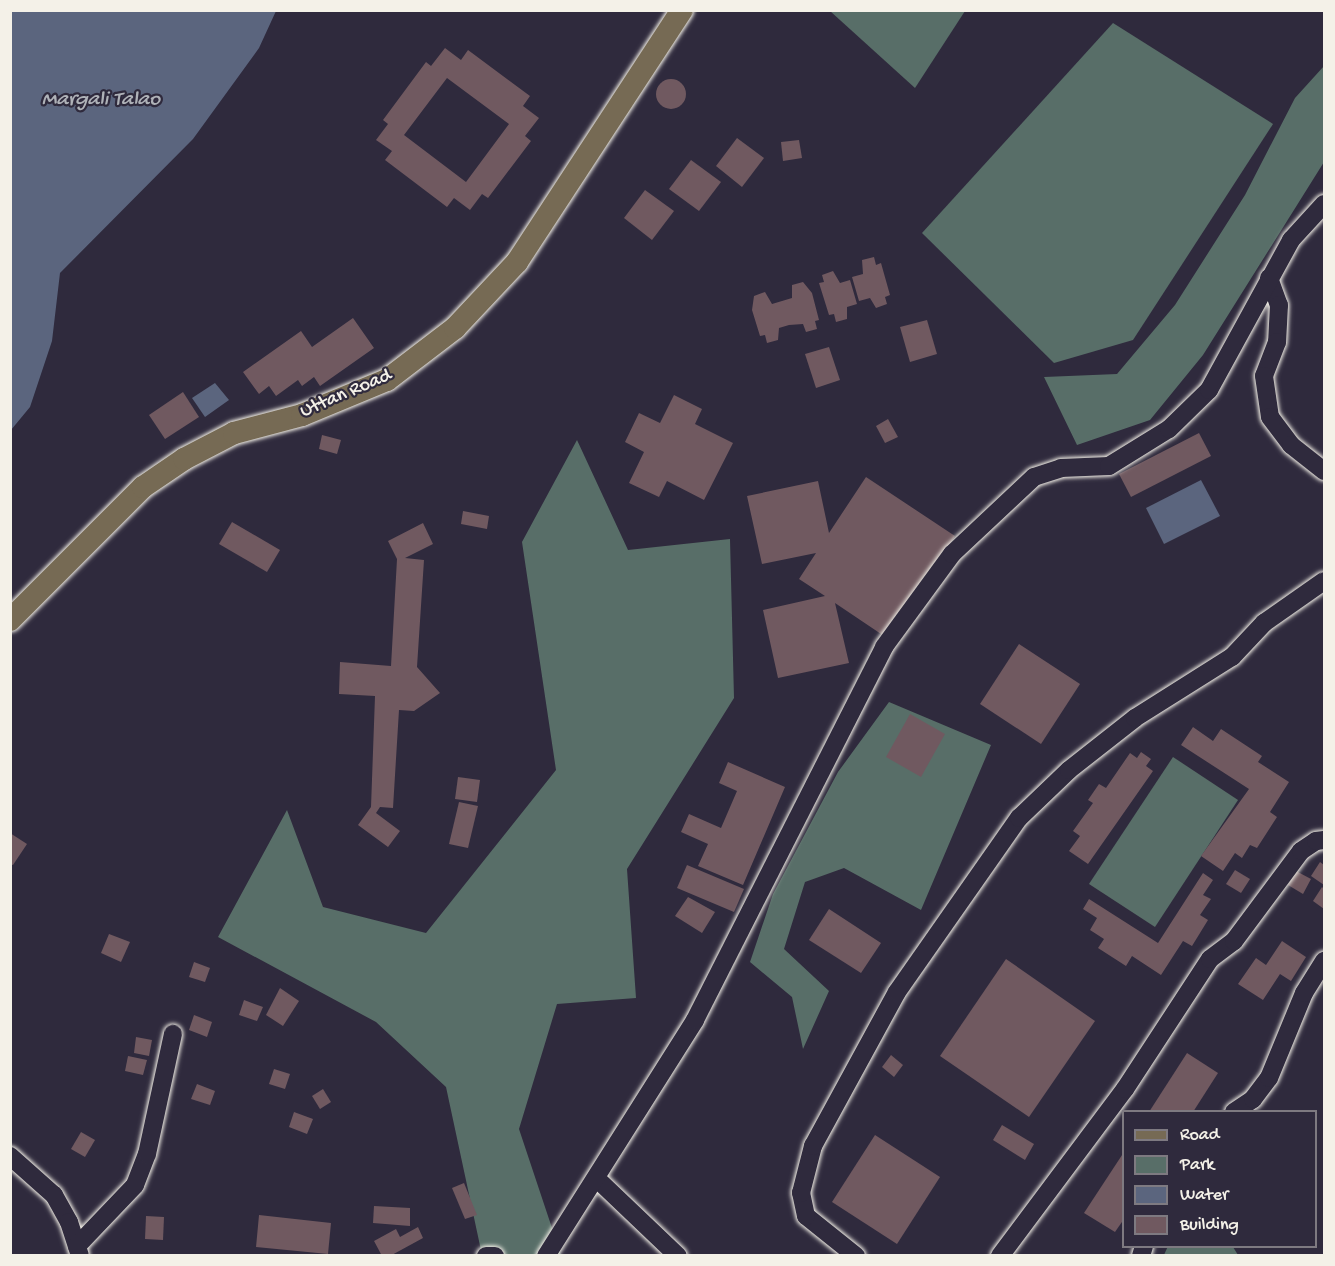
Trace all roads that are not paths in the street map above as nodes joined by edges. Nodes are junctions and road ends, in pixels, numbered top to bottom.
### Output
1 (682, 10) edge
2 (1324, 204) edge
3 (1269, 278) junction
4 (1324, 471) edge
5 (1324, 581) edge
6 (10, 620) edge
7 (1324, 840) edge
8 (1324, 961) edge
9 (173, 1034) dead end
10 (1237, 1110) edge
11 (10, 1156) edge
12 (596, 1178) junction
13 (78, 1251) edge
14 (486, 1256) edge
15 (495, 1256) edge
16 (546, 1256) edge
17 (678, 1256) edge
18 (856, 1256) edge
19 (1000, 1256) edge

1 - 6 main road, Uttan Road
2 - 3 street
3 - 4 street
3 - 12 street
5 - 18 street
7 - 19 street
8 - 10 street
9 - 13 street
11 - 13 street
12 - 16 street
12 - 17 street
14 - 15 street

